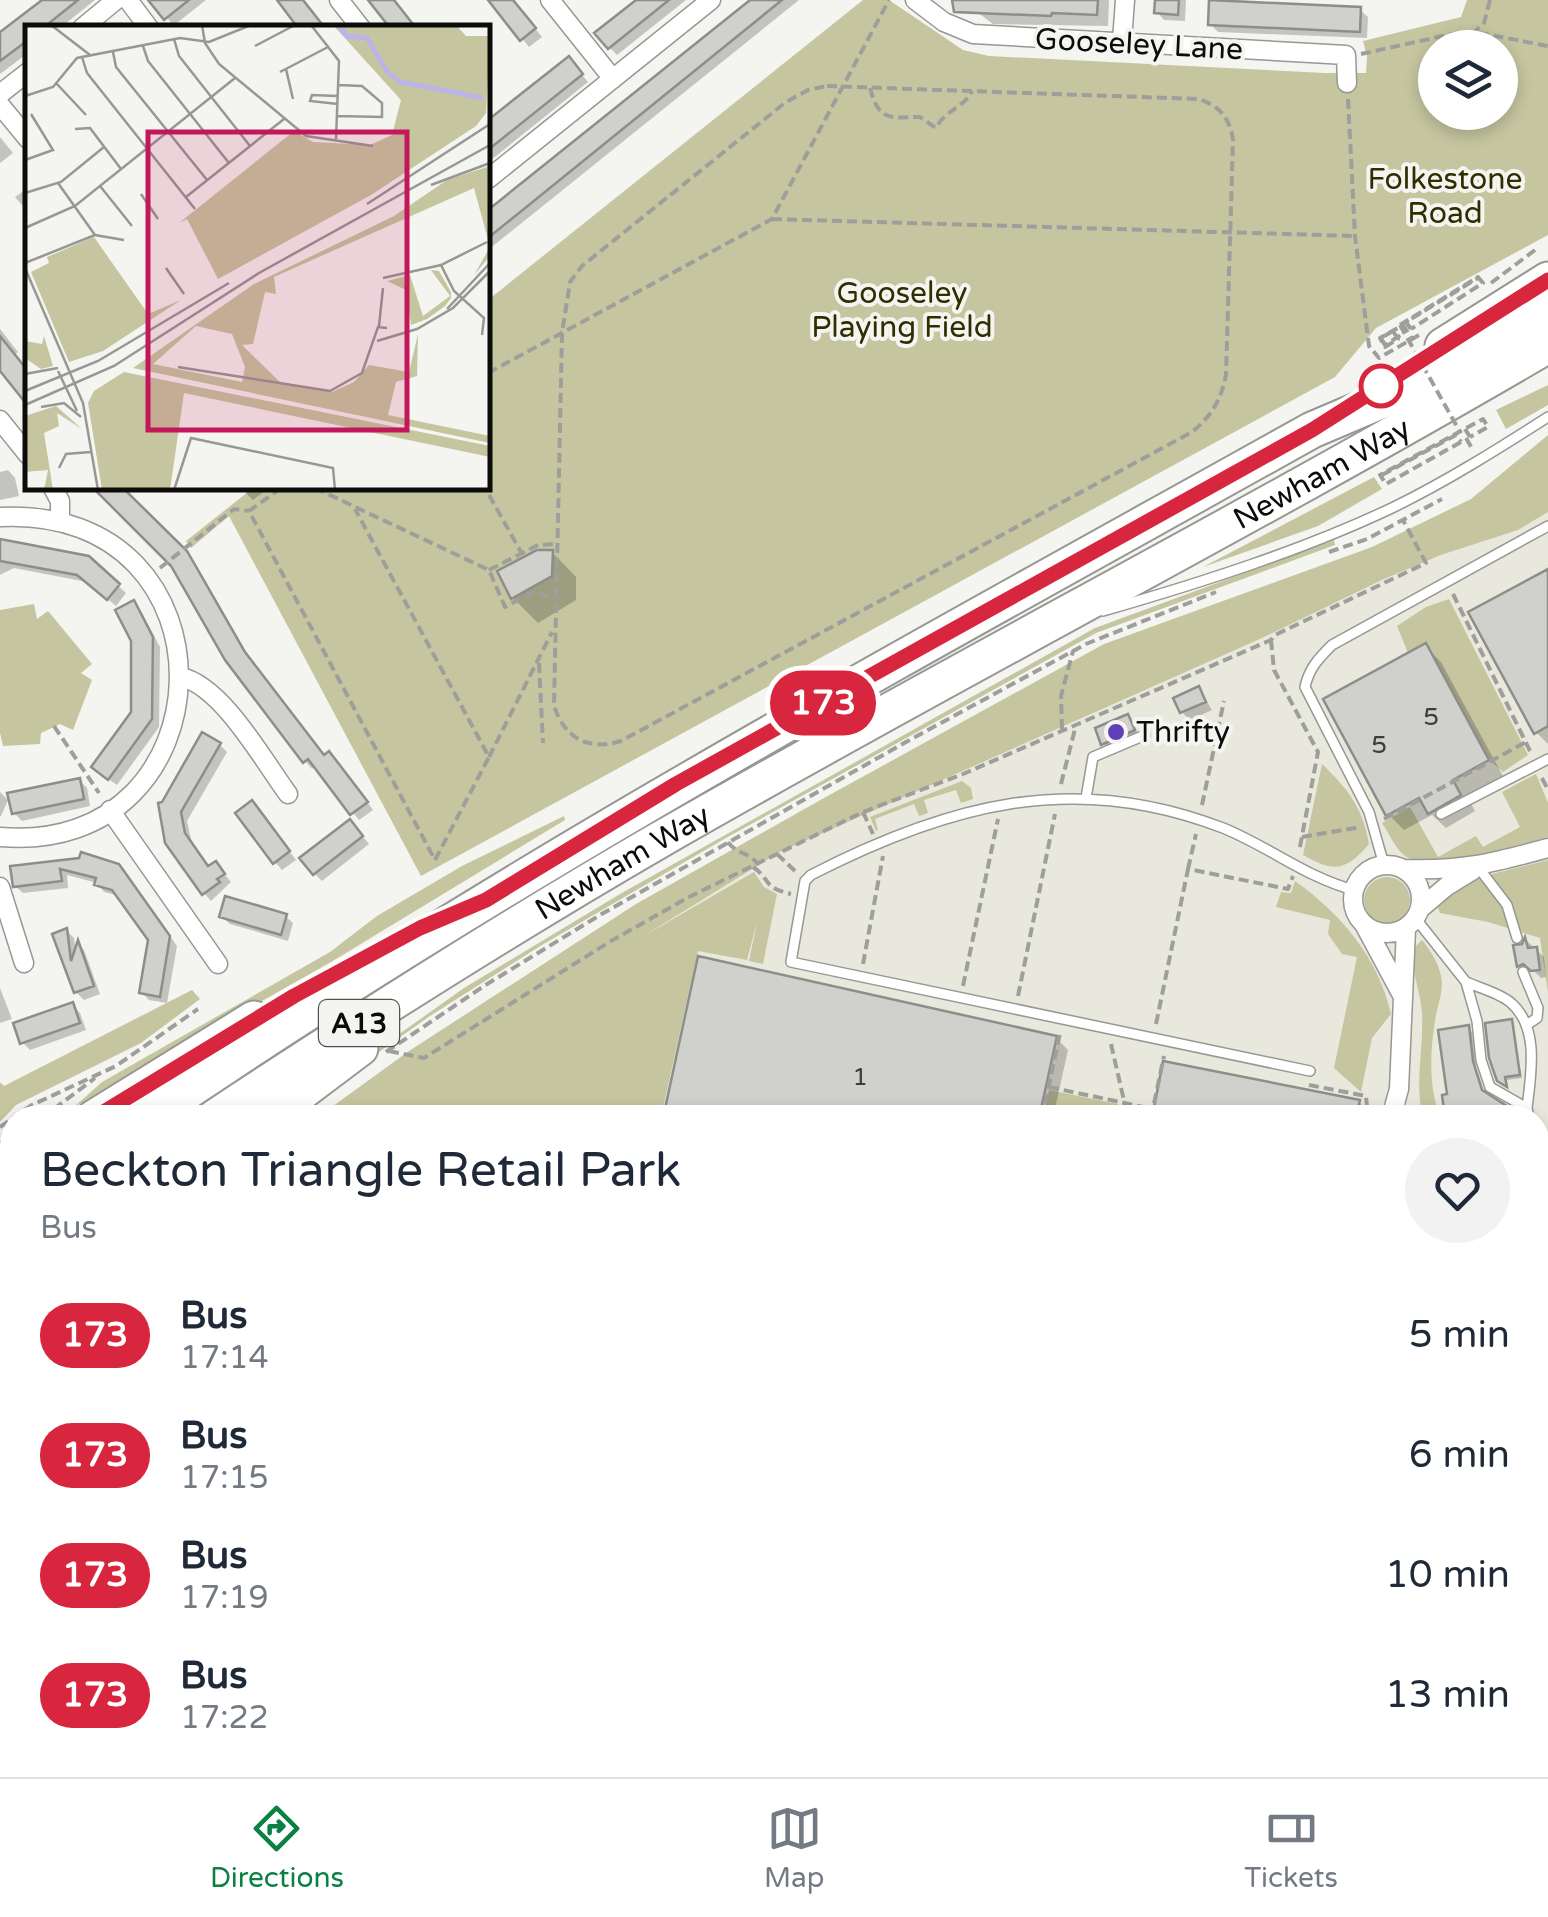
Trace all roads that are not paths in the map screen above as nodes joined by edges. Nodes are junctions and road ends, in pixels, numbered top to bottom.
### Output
1 (116, 0) edge
2 (128, 0) edge
3 (338, 0) edge
4 (550, 0) edge
5 (711, 0) edge
6 (915, 0) edge
7 (1125, 0) edge
8 (86, 25) edge
9 (148, 25) edge
10 (358, 25) edge
11 (1122, 41) junction
12 (25, 74) edge
13 (613, 79) junction
14 (1348, 83) road end
15 (0, 94) edge
16 (0, 105) edge
17 (25, 135) edge
18 (490, 176) edge
19 (1548, 280) edge
20 (1548, 314) edge
21 (1548, 345) edge
22 (1548, 372) edge
23 (1548, 418) edge
24 (0, 420) edge
25 (1417, 422) junction
26 (1312, 430) junction
27 (25, 451) edge
28 (54, 490) edge
29 (0, 516) edge
30 (60, 520) junction
31 (1548, 526) edge
32 (1101, 612) dead end
33 (1082, 617) dead end
34 (1043, 628) junction
35 (181, 677) junction
36 (1145, 735) dead end
37 (1548, 760) edge
38 (288, 794) dead end
39 (1086, 798) junction
40 (106, 804) junction
41 (1441, 814) dead end
42 (0, 837) edge
43 (1548, 848) edge
44 (1384, 865) junction
45 (1478, 867) junction
46 (1404, 869) junction
47 (0, 887) edge
48 (1354, 890) junction
49 (486, 900) junction
50 (1414, 919) junction
51 (1365, 926) junction
52 (506, 932) junction
53 (1517, 938) dead end
54 (24, 963) dead end
55 (218, 964) dead end
56 (1523, 972) dead end
57 (1466, 982) junction
58 (1402, 995) junction
59 (1528, 1024) junction
60 (1310, 1071) dead end
61 (1399, 1089) junction
62 (116, 1105) edge
63 (167, 1105) edge
64 (234, 1105) edge
65 (284, 1105) edge
66 (1395, 1105) edge
67 (1402, 1105) edge
68 (1516, 1105) edge
69 (1529, 1105) edge

1 - 8 street
2 - 9 street
3 - 10 street
4 - 13 street
5 - 13 street
6 - 11 street, Gooseley Lane
7 - 11 street
11 - 14 street, Gooseley Lane
12 - 15 street
13 - 18 street
16 - 17 street
19 - 26 highway, A13
20 - 26 highway, Newham Way / A13
21 - 25 highway, Newham Way / A13
22 - 25 highway, A13
23 - 32 lane, Newham Way
24 - 27 street
25 - 34 highway, Newham Way / A13
26 - 49 highway, Newham Way / A13
28 - 30 street
29 - 30 street
30 - 35 street
31 - 44 lane
33 - 34 lane, Newham Way
34 - 52 highway, Newham Way / A13
35 - 38 street
35 - 40 street
36 - 39 lane
37 - 41 lane
39 - 48 lane
39 - 60 lane
40 - 42 street
40 - 55 street
43 - 45 street
44 - 46 street
44 - 48 street
45 - 46 street
45 - 50 street
45 - 53 lane
46 - 50 street
47 - 54 street
48 - 51 street
49 - 62 highway, A13
49 - 63 highway, Newham Way / A13
50 - 51 street
50 - 57 lane
50 - 58 street
51 - 58 street
52 - 64 highway, Newham Way / A13
52 - 65 highway, A13
56 - 59 lane
57 - 59 lane
57 - 68 lane
58 - 61 street
59 - 69 lane
61 - 66 street
61 - 67 street

